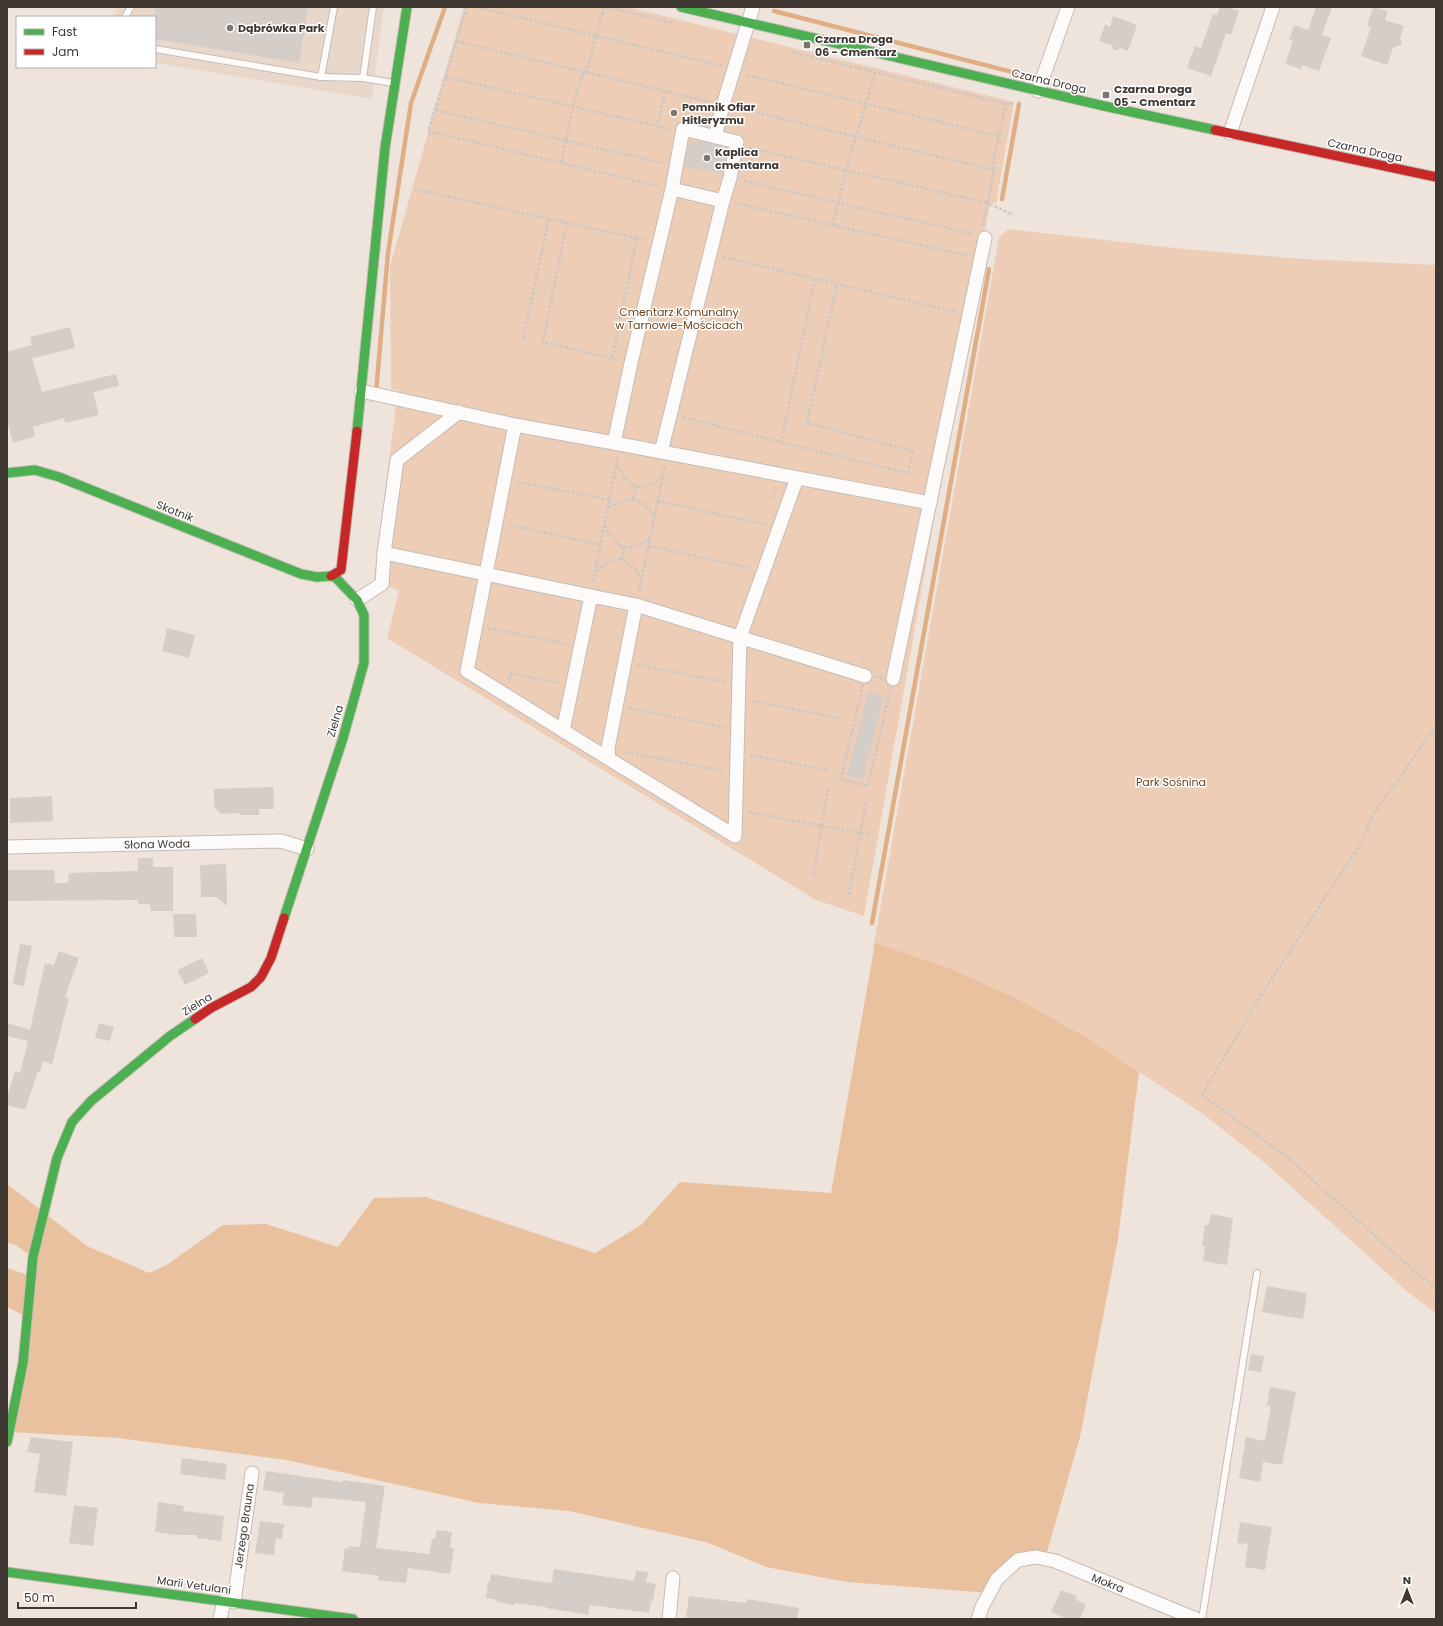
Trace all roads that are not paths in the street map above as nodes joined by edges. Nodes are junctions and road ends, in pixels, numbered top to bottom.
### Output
1 (131, 7) edge
2 (334, 7) edge
3 (373, 7) edge
4 (407, 7) edge
5 (681, 7) edge
6 (753, 7) edge
7 (1068, 7) edge
8 (1273, 7) edge
9 (126, 16) edge
10 (748, 24) junction
11 (156, 49) edge
12 (321, 77) junction
13 (363, 78) junction
14 (395, 84) junction
15 (1038, 91) junction
16 (1230, 133) junction
17 (715, 137) junction
18 (1436, 177) edge
19 (672, 190) junction
20 (724, 200) junction
21 (983, 234) road end
22 (361, 391) junction
23 (459, 412) junction
24 (515, 425) junction
25 (618, 443) junction
26 (664, 452) junction
27 (7, 473) edge
28 (797, 478) junction
29 (930, 503) junction
30 (384, 553) junction
31 (333, 575) junction
32 (485, 575) junction
33 (591, 596) junction
34 (357, 600) junction
35 (636, 605) junction
36 (740, 637) junction
37 (866, 676) road end
38 (893, 679) road end
39 (563, 731) junction
40 (608, 754) junction
41 (7, 847) edge
42 (307, 849) junction
43 (1257, 1272) dead end
44 (7, 1442) edge
45 (252, 1473) dead end
46 (7, 1572) edge
47 (673, 1578) dead end
48 (229, 1602) junction
49 (220, 1619) edge
50 (353, 1619) edge
51 (669, 1619) edge
52 (978, 1619) edge
53 (1196, 1619) edge
54 (1202, 1619) edge

1 - 9 lane
2 - 12 lane
3 - 13 lane
4 - 14 street
5 - 10 street, Czarna Droga
6 - 10 street
7 - 15 street
8 - 16 street
10 - 15 street, Czarna Droga
10 - 17 street
11 - 12 lane
12 - 13 lane
13 - 14 lane
14 - 22 street
15 - 16 street, Czarna Droga
16 - 18 street, Czarna Droga
17 - 19 street
17 - 20 street
19 - 20 street
19 - 25 street
20 - 26 street
21 - 29 street
22 - 23 street
22 - 31 street
23 - 24 street
23 - 30 street
24 - 25 street
24 - 32 street
25 - 26 street
26 - 28 street
27 - 31 street, Skotnik
28 - 29 street
28 - 36 street
29 - 38 street
30 - 32 street
30 - 34 street
31 - 34 street, Zielna
32 - 33 street
32 - 39 street
33 - 35 street
33 - 39 street
34 - 42 street, Zielna
35 - 36 street
35 - 40 street
36 - 37 street
36 - 40 street
39 - 40 street
41 - 42 street, Słona Woda
42 - 44 street, Zielna
43 - 54 lane
45 - 48 street, Jerzego Brauna
46 - 48 street, Marii Vetulani
47 - 51 street
48 - 49 street, Jerzego Brauna
48 - 50 street, Marii Vetulani
52 - 53 street, Mokra

